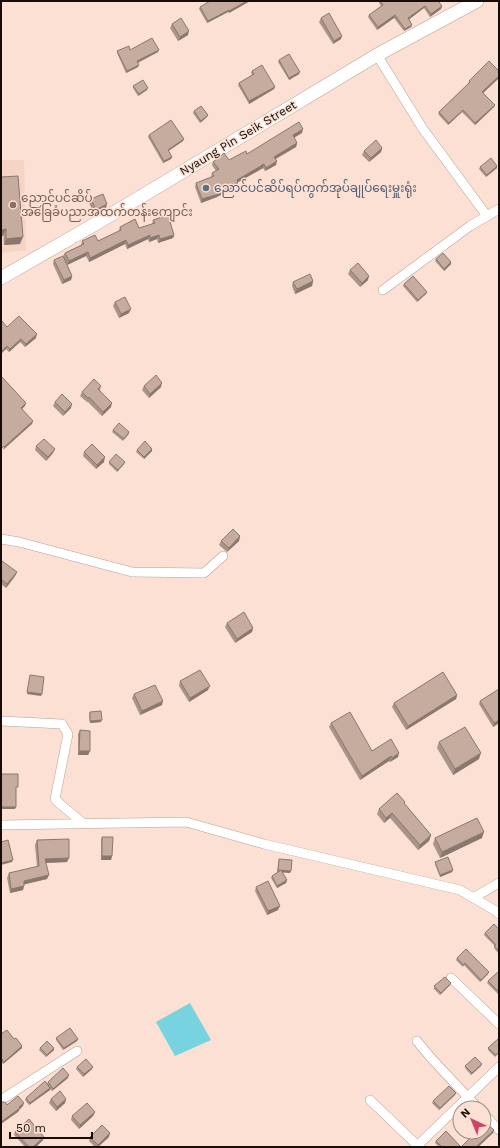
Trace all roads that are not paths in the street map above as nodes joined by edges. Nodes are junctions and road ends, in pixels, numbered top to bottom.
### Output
1 (477, 1) edge
2 (377, 55) junction
3 (499, 209) edge
4 (487, 216) junction
5 (1, 278) edge
6 (383, 290) dead end
7 (1, 539) edge
8 (222, 556) dead end
9 (1, 721) edge
10 (83, 823) junction
11 (1, 825) edge
12 (499, 883) edge
13 (473, 898) junction
14 (499, 914) edge
15 (451, 978) dead end
16 (499, 1024) edge
17 (418, 1041) dead end
18 (77, 1051) dead end
19 (499, 1067) edge
20 (467, 1098) junction
21 (1, 1100) edge
22 (370, 1100) dead end
23 (492, 1123) edge
24 (499, 1130) edge
25 (418, 1147) edge

1 - 2 street, Nyaung Pin Seik Street
2 - 4 street
2 - 5 street, Nyaung Pin Seik Street
3 - 4 street
4 - 6 street
7 - 8 street
9 - 10 street
10 - 11 street
10 - 13 street
12 - 13 street
13 - 14 street
15 - 16 street
17 - 20 street
18 - 21 street
19 - 20 street
20 - 25 street
22 - 25 street
23 - 24 street

